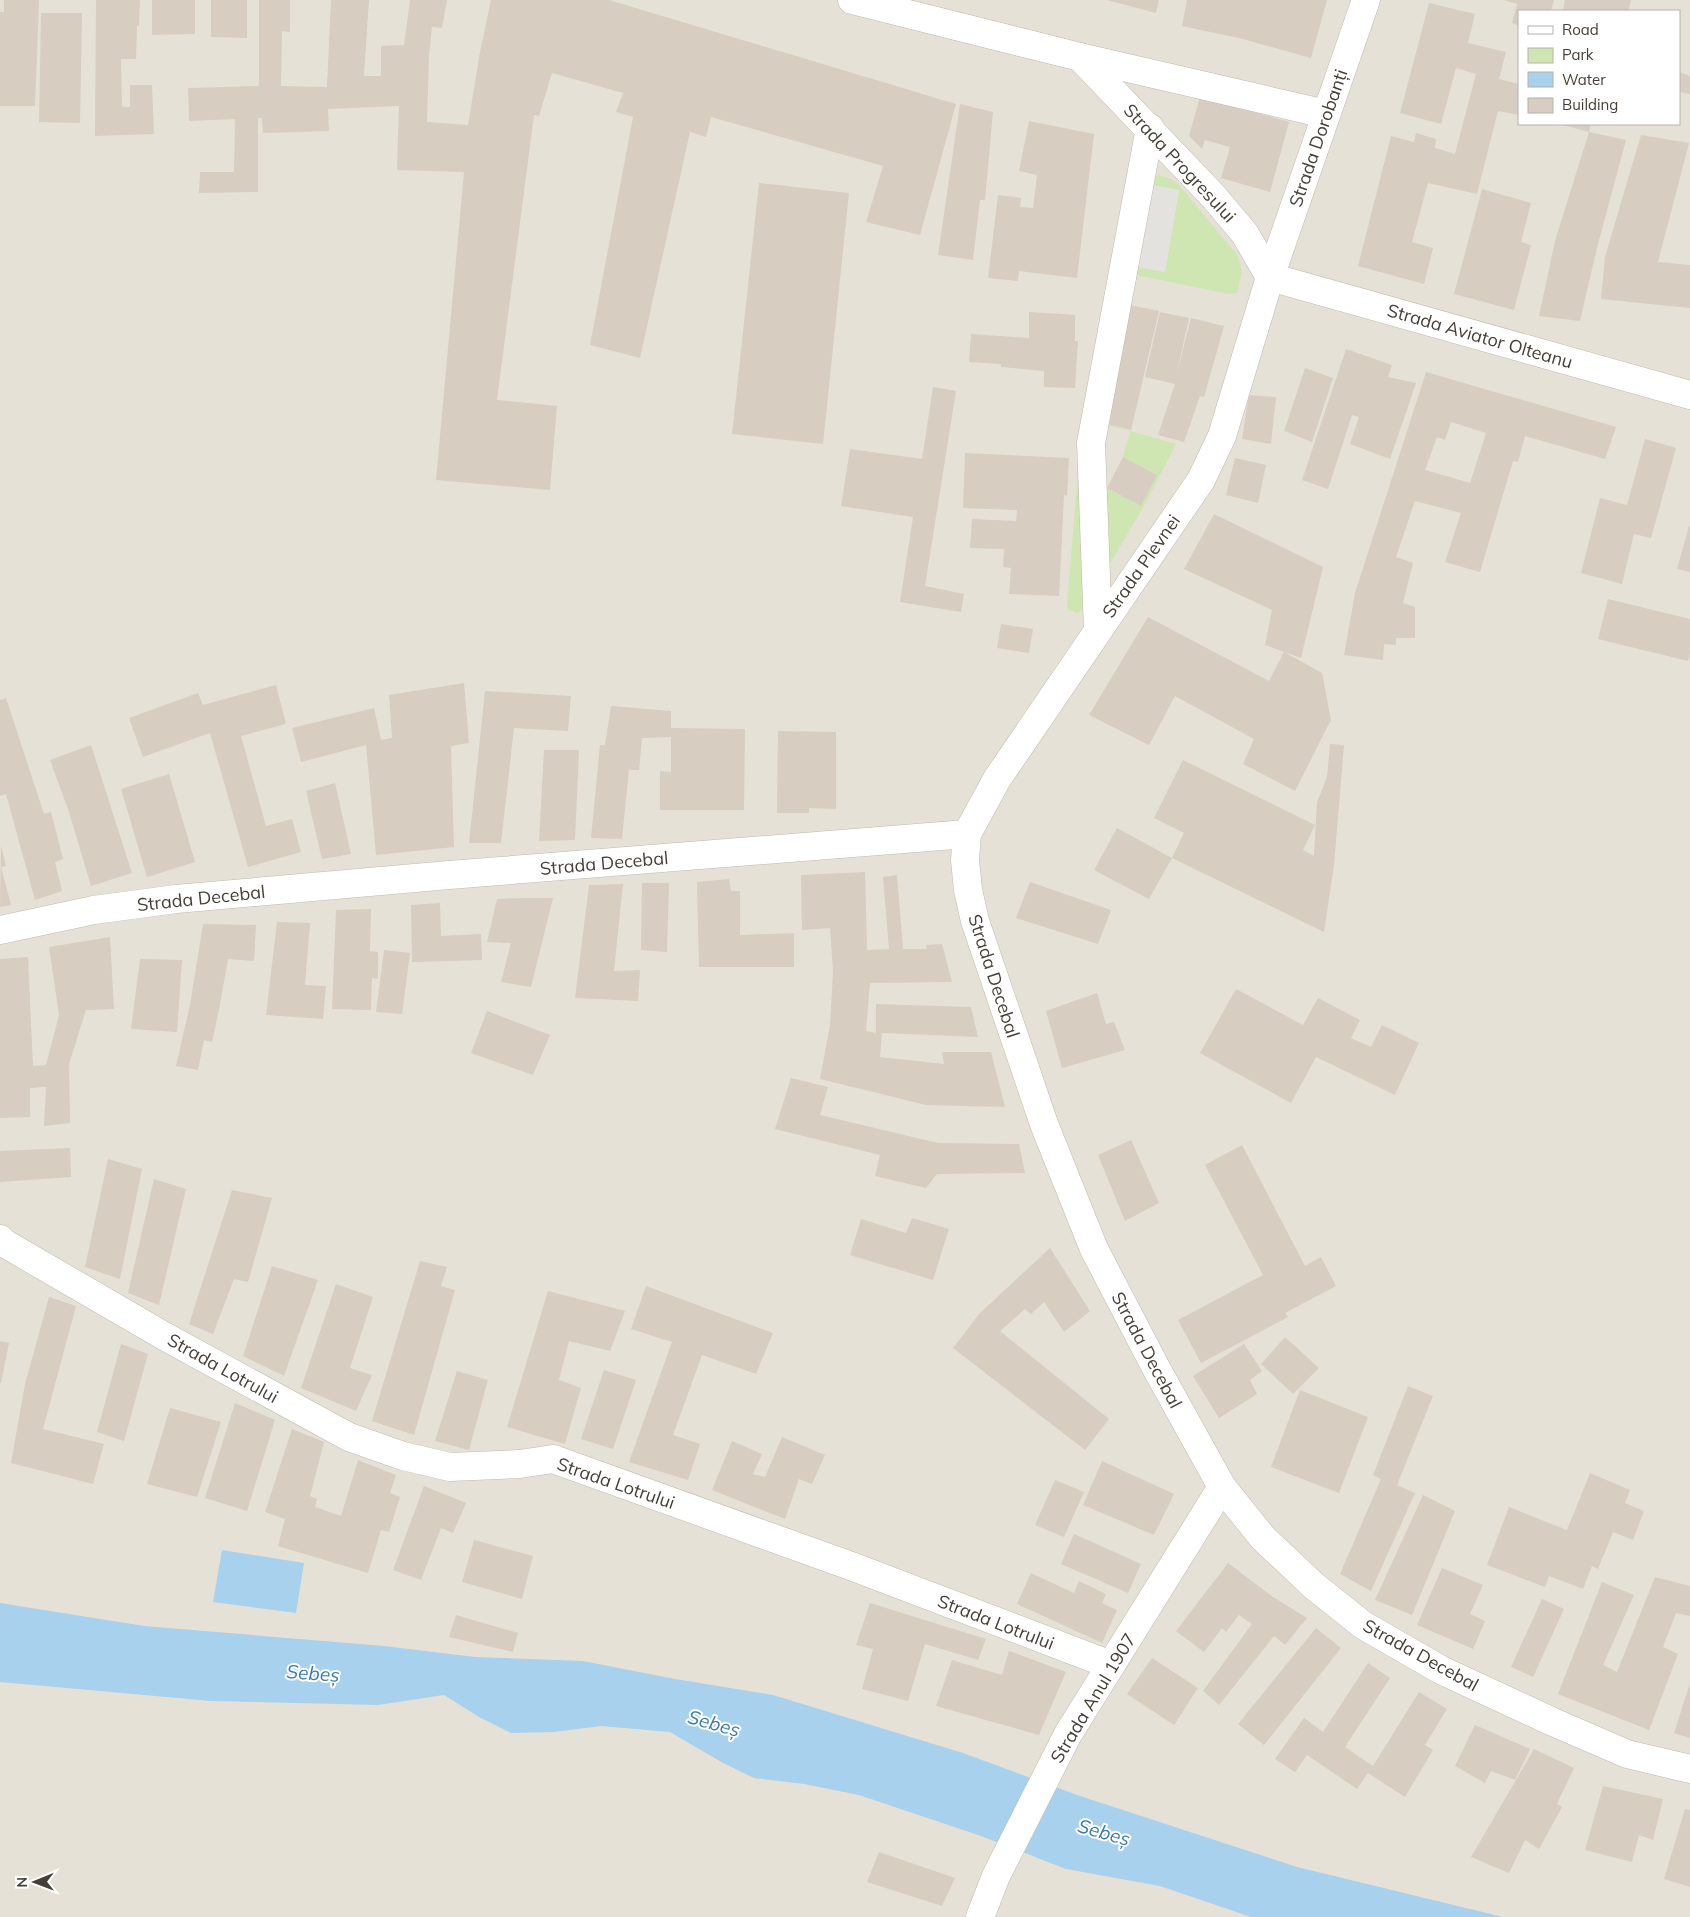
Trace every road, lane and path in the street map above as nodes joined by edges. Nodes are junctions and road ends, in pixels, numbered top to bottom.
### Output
1 (852, 0) edge
2 (1366, 0) edge
3 (1080, 57) junction
4 (1326, 114) junction
5 (1150, 128) junction
6 (1270, 276) junction
7 (1690, 395) edge
8 (1098, 630) junction
9 (967, 834) junction
10 (0, 930) edge
11 (0, 1239) edge
12 (1222, 1487) junction
13 (1111, 1665) junction
14 (1690, 1769) edge
15 (980, 1917) edge

1 - 3 street
2 - 4 street, Strada Dorobanți
3 - 4 street
3 - 5 street, Strada Progresului
4 - 6 street, Strada Dorobanți
5 - 6 street, Strada Progresului
5 - 8 street
6 - 7 street, Strada Aviator Olteanu
6 - 8 street, Strada Plevnei
8 - 9 street, Strada Plevnei
9 - 10 street, Strada Decebal
9 - 12 street, Strada Decebal
11 - 13 street, Strada Lotrului
12 - 13 street, Strada Anul 1907
12 - 14 street, Strada Decebal
13 - 15 street, Strada Anul 1907

